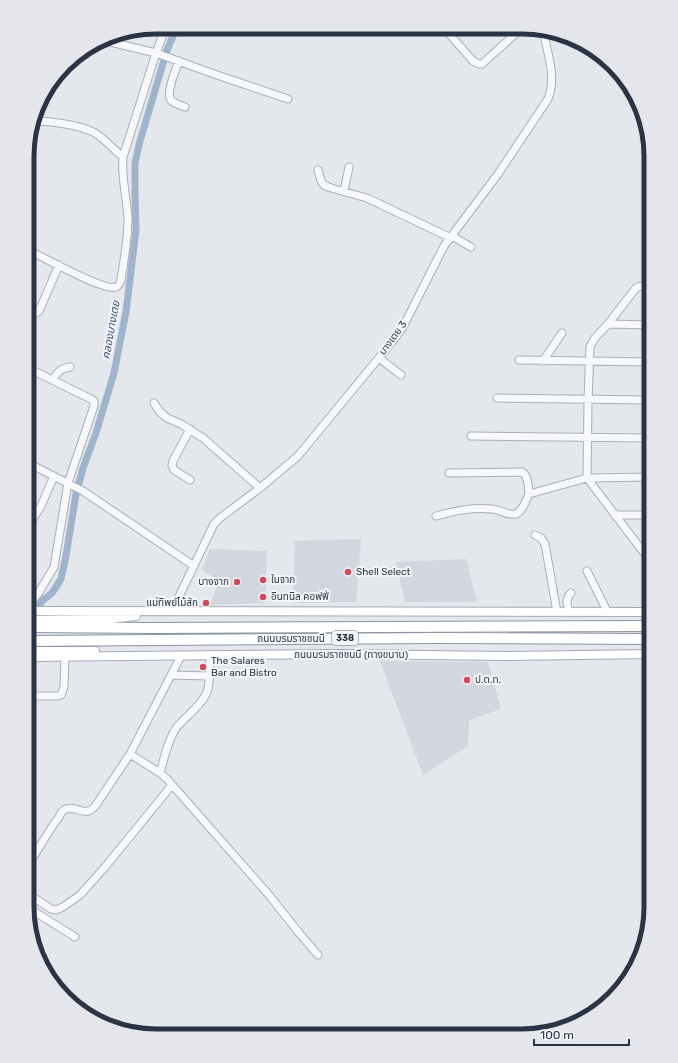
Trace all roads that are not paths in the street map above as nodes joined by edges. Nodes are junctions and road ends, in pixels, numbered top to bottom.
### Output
1 (164, 34) edge
2 (449, 34) edge
3 (515, 34) edge
4 (544, 36) edge
5 (111, 42) edge
6 (158, 53) junction
7 (179, 61) junction
8 (288, 99) dead end
9 (185, 107) dead end
10 (39, 121) edge
11 (123, 157) junction
12 (349, 167) dead end
13 (318, 170) dead end
14 (344, 192) junction
15 (451, 237) junction
16 (471, 247) dead end
17 (34, 253) edge
18 (59, 265) junction
19 (644, 286) edge
20 (34, 313) edge
21 (608, 324) junction
22 (644, 325) edge
23 (562, 333) dead end
24 (379, 358) junction
25 (518, 360) dead end
26 (543, 361) junction
27 (589, 361) junction
28 (644, 362) edge
29 (70, 367) dead end
30 (34, 371) edge
31 (401, 375) dead end
32 (53, 380) junction
33 (497, 398) dead end
34 (588, 400) junction
35 (644, 400) edge
36 (154, 403) dead end
37 (190, 429) junction
38 (470, 436) dead end
39 (587, 438) junction
40 (644, 438) edge
41 (34, 465) edge
42 (449, 473) dead end
43 (54, 476) junction
44 (644, 477) edge
45 (587, 478) junction
46 (190, 480) dead end
47 (70, 484) junction
48 (260, 488) junction
49 (529, 494) junction
50 (615, 515) junction
51 (644, 515) edge
52 (436, 516) dead end
53 (34, 517) edge
54 (535, 535) dead end
55 (644, 553) edge
56 (194, 566) junction
57 (587, 571) dead end
58 (571, 593) dead end
59 (34, 600) edge
60 (168, 611) junction
61 (34, 612) edge
62 (557, 612) junction
63 (569, 612) junction
64 (608, 612) junction
65 (644, 612) edge
66 (45, 619) junction
67 (34, 620) edge
68 (34, 624) edge
69 (644, 626) edge
70 (644, 639) edge
71 (34, 641) edge
72 (34, 651) edge
73 (644, 654) edge
74 (184, 656) junction
75 (210, 656) junction
76 (34, 657) edge
77 (65, 657) junction
78 (171, 675) junction
79 (209, 676) junction
80 (39, 696) dead end
81 (130, 754) junction
82 (160, 773) junction
83 (172, 785) junction
84 (34, 856) edge
85 (34, 897) edge
86 (34, 911) edge
87 (75, 937) dead end
88 (318, 955) dead end

1 - 6 street
2 - 3 street
4 - 15 street, บางเตย 3
5 - 6 street
6 - 7 street
6 - 11 street
7 - 8 street
7 - 9 street
10 - 11 street
11 - 18 street
12 - 14 street
13 - 14 street
14 - 15 street
15 - 16 street
15 - 24 street, บางเตย 3
17 - 18 street
18 - 20 street
19 - 21 street
21 - 22 street
21 - 27 street
23 - 26 street
24 - 31 street
24 - 48 street, บางเตย 3
25 - 26 street
26 - 27 street
27 - 28 street
27 - 34 street
29 - 32 street
30 - 32 street
32 - 47 street
33 - 34 street
34 - 35 street
34 - 39 street
36 - 37 street
37 - 46 street
37 - 48 street
38 - 39 street
39 - 40 street
39 - 45 street
41 - 43 street
42 - 49 street
43 - 47 street
43 - 53 street
44 - 45 street
45 - 49 street
45 - 50 street
47 - 56 street
47 - 59 street
48 - 56 street, บางเตย 3
49 - 52 street
50 - 51 street
50 - 55 street
54 - 62 street
56 - 60 street, บางเตย 3
57 - 64 street
58 - 63 street
60 - 62 main road
60 - 66 main road
61 - 66 main road, 338
62 - 63 main road
63 - 64 main road
64 - 65 main road
66 - 67 main road
66 - 68 highway, ถนนบรมราชชนนี / 338
66 - 69 highway, ถนนบรมราชชนนี / 338
70 - 71 highway, ถนนบรมราชชนนี / 338
72 - 74 main road
73 - 75 main road, ถนนบรมราชชนนี (ทางขนาน) / 338
74 - 75 main road, ถนนบรมราชชนนี (ทางขนาน) / 338
74 - 77 main road, ถนนบรมราชชนนี (ทางขนาน) / 338
74 - 78 street
75 - 79 street
76 - 77 main road, ถนนบรมราชชนนี (ทางขนาน) / 338
77 - 80 street
78 - 79 street
78 - 81 street
79 - 82 street
81 - 82 street
81 - 84 street
82 - 83 street
83 - 85 street
83 - 88 street
86 - 87 street

